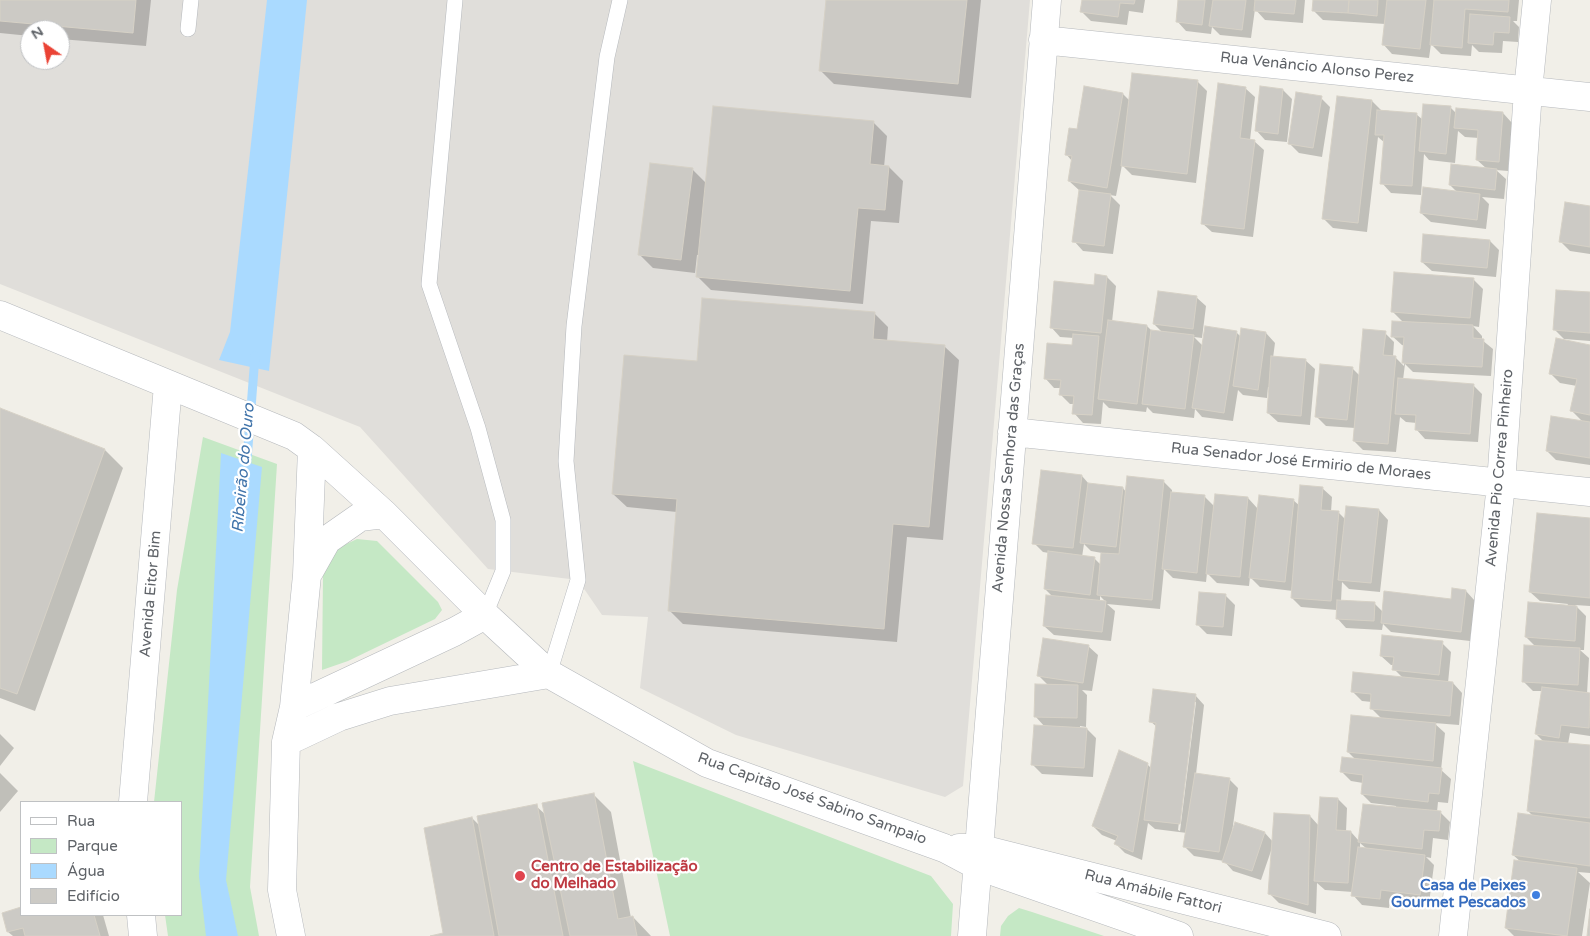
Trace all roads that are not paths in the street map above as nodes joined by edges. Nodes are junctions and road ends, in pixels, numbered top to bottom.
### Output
1 (191, 0) edge
2 (455, 0) edge
3 (620, 0) edge
4 (1047, 0) edge
5 (1536, 0) edge
6 (188, 29) dead end
7 (1043, 40) junction
8 (1528, 91) junction
9 (1590, 97) edge
10 (0, 315) edge
11 (168, 386) junction
12 (1012, 432) junction
13 (303, 442) junction
14 (1501, 484) junction
15 (1590, 492) edge
16 (384, 514) junction
17 (307, 575) junction
18 (484, 615) junction
19 (549, 674) junction
20 (294, 707) junction
21 (286, 742) junction
22 (133, 801) edge
23 (978, 857) junction
24 (141, 916) edge
25 (143, 936) edge
26 (291, 936) edge
27 (972, 936) edge
28 (1180, 936) edge
29 (1327, 936) edge
30 (1453, 936) edge

1 - 6 lane
2 - 18 lane
3 - 19 lane
4 - 7 street, Avenida Nossa Senhora das Graças
5 - 8 street, Avenida Pio Correa Pinheiro
7 - 8 street, Rua Venâncio Alonso Perez
7 - 12 street, Avenida Nossa Senhora das Graças
8 - 9 street, Rua Venâncio Alonso Perez
8 - 14 street, Avenida Pio Correa Pinheiro
10 - 11 street
11 - 13 street, Rua Capitão José Sabino Sampaio
11 - 22 street, Avenida Eitor Bim
12 - 14 street, Rua Senador José Ermirio de Moraes
12 - 23 street, Avenida Nossa Senhora das Graças
13 - 16 street, Rua Capitão José Sabino Sampaio
13 - 17 street
14 - 15 street, Rua Senador José Ermirio de Moraes
14 - 30 street, Avenida Pio Correa Pinheiro
16 - 17 street
16 - 18 street, Rua Capitão José Sabino Sampaio
17 - 20 street
18 - 19 street, Rua Capitão José Sabino Sampaio
18 - 20 street
19 - 21 street
19 - 23 street, Rua Capitão José Sabino Sampaio
20 - 21 street
21 - 26 street
23 - 27 street, Avenida Nossa Senhora das Graças
23 - 28 street, Rua Capitão José Sabino Sampaio
23 - 29 street, Rua Amábile Fattori
24 - 25 street

